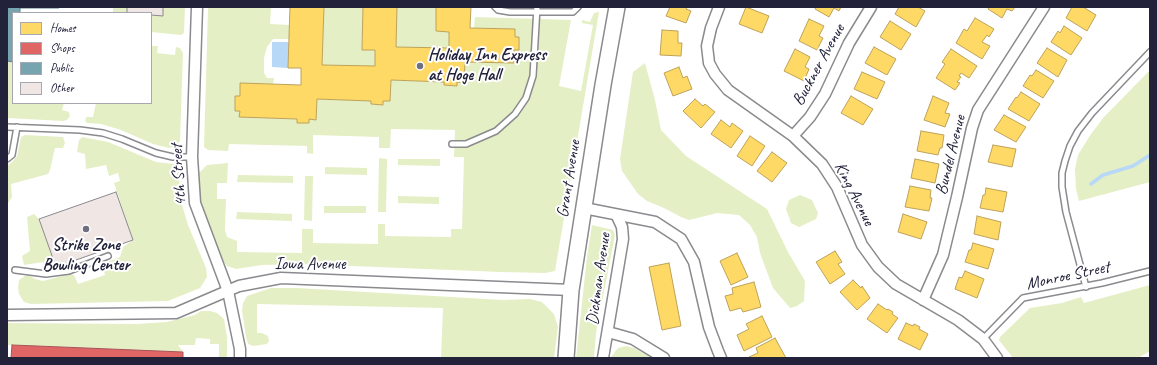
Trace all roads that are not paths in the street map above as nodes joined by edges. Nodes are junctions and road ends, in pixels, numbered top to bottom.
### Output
1 (197, 7) edge
2 (495, 7) edge
3 (578, 7) edge
4 (616, 7) edge
5 (719, 7) edge
6 (871, 7) edge
7 (1044, 7) edge
8 (537, 9) edge
9 (1150, 52) edge
10 (7, 127) edge
11 (17, 127) junction
12 (793, 136) junction
13 (452, 144) dead end
14 (192, 158) junction
15 (7, 159) edge
16 (584, 208) junction
17 (617, 216) junction
18 (108, 256) dead end
19 (15, 270) dead end
20 (1150, 270) edge
21 (1086, 287) junction
22 (572, 290) junction
23 (228, 291) junction
24 (923, 300) junction
25 (7, 315) edge
26 (608, 332) junction
27 (983, 339) junction
28 (240, 358) edge
29 (566, 358) edge
30 (603, 358) edge
31 (664, 358) edge
32 (722, 358) edge
33 (997, 358) edge

1 - 14 street, 4th Street
2 - 8 lane
3 - 8 lane
4 - 16 main road, Grant Avenue
5 - 12 street, King Avenue
6 - 12 street, Buckner Avenue
7 - 24 street, Bundel Avenue
8 - 13 lane
9 - 21 lane
10 - 11 lane
11 - 14 lane
11 - 15 lane
12 - 24 street, King Avenue
14 - 23 street, 4th Street
16 - 17 street, Dickman Avenue
16 - 22 main road, Grant Avenue
17 - 26 street, Dickman Avenue
17 - 32 street
18 - 19 lane
20 - 21 lane, Monroe Street
21 - 27 lane, Monroe Street
22 - 23 street, Iowa Avenue
22 - 29 main road, Grant Avenue
23 - 25 street, Iowa Avenue
23 - 28 street, 4th Street
24 - 27 street, King Avenue
26 - 30 street, Dickman Avenue
26 - 31 street
27 - 33 street, King Avenue

